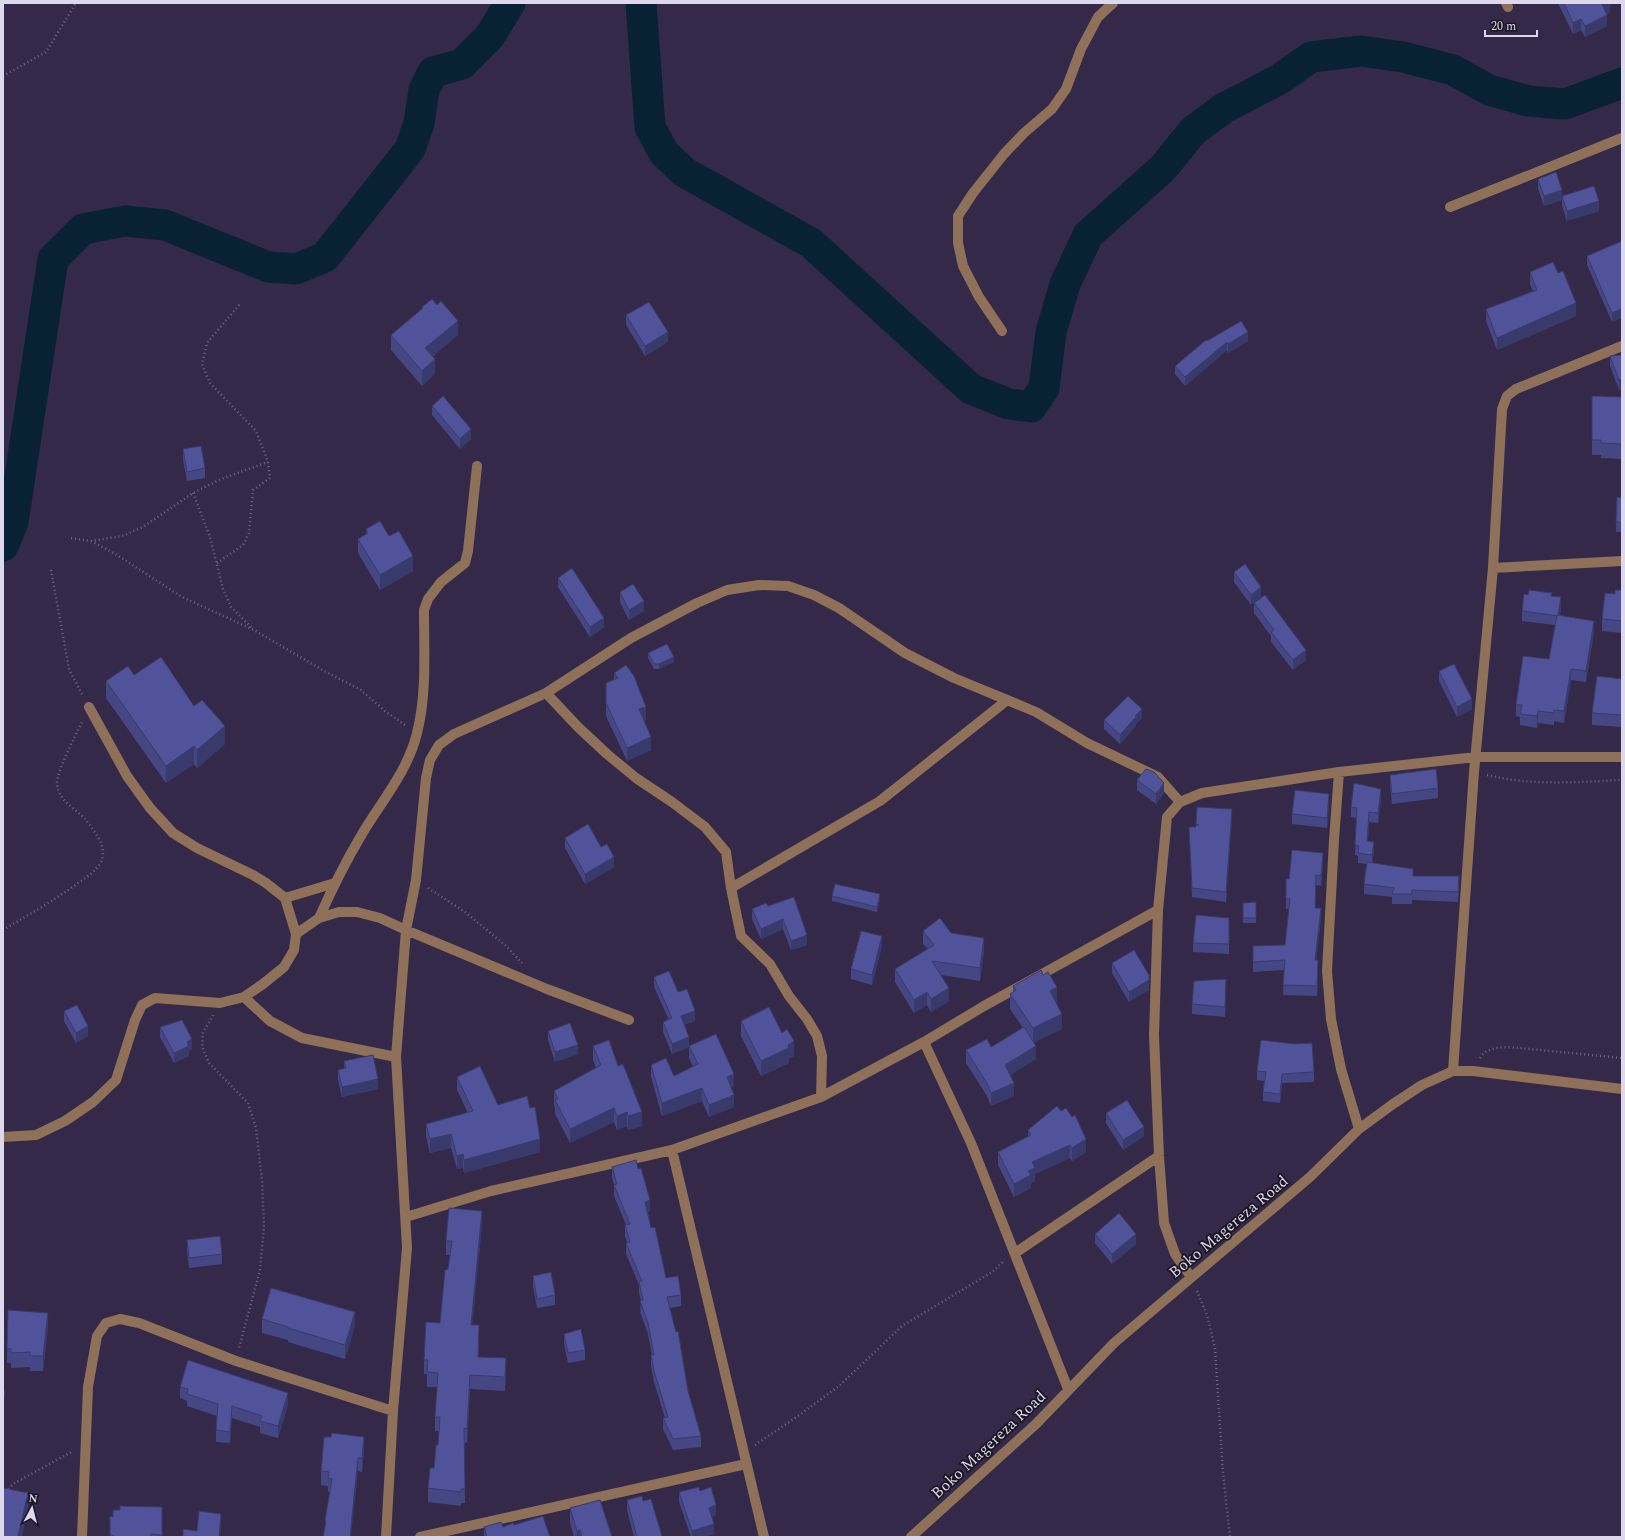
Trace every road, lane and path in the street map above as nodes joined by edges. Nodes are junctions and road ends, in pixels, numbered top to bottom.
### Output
1 (76, 3) edge
2 (1113, 3) edge
3 (3, 76) edge
4 (1622, 138) edge
5 (1450, 207) dead end
6 (240, 304) dead end
7 (1002, 331) dead end
8 (1622, 346) edge
9 (268, 462) junction
10 (477, 466) dead end
11 (193, 493) junction
12 (70, 538) dead end
13 (91, 541) junction
14 (1622, 561) edge
15 (218, 563) junction
16 (1493, 568) junction
17 (51, 570) dead end
18 (254, 630) junction
19 (546, 693) junction
20 (1006, 701) junction
21 (89, 707) junction
22 (417, 733) junction
23 (1476, 757) junction
24 (1622, 757) edge
25 (1340, 772) junction
26 (1474, 772) junction
27 (1622, 780) edge
28 (1180, 802) junction
29 (416, 880) junction
30 (335, 883) junction
31 (731, 888) junction
32 (285, 898) junction
33 (1158, 910) junction
34 (319, 918) junction
35 (3, 930) edge
36 (406, 930) junction
37 (296, 934) junction
38 (526, 967) dead end
39 (244, 997) junction
40 (220, 1003) junction
41 (629, 1020) dead end
42 (924, 1042) junction
43 (396, 1057) junction
44 (1622, 1058) edge
45 (1453, 1071) junction
46 (1473, 1071) junction
47 (1622, 1089) edge
48 (821, 1097) junction
49 (1359, 1129) junction
50 (3, 1137) edge
51 (672, 1150) junction
52 (1159, 1156) junction
53 (406, 1217) junction
54 (1015, 1253) junction
55 (1191, 1277) junction
56 (236, 1361) junction
57 (1068, 1389) junction
58 (393, 1411) junction
59 (86, 1443) junction
60 (744, 1452) junction
61 (746, 1464) junction
62 (3, 1495) edge
63 (82, 1537) edge
64 (386, 1537) edge
65 (420, 1537) edge
66 (764, 1537) edge
67 (911, 1537) edge
68 (1230, 1537) edge

1 - 3 path
2 - 7 street
4 - 5 street
6 - 9 path
8 - 16 street
9 - 11 path
9 - 15 path
10 - 22 street
11 - 13 path
11 - 15 path
12 - 13 path
13 - 18 path
14 - 16 street
15 - 18 path
16 - 23 street
17 - 21 path
18 - 22 path
19 - 20 street
19 - 29 street
19 - 31 street
20 - 28 street
20 - 31 street
21 - 32 street
21 - 35 path
22 - 30 street
23 - 24 street
23 - 25 street
23 - 26 street
25 - 28 street
25 - 49 street
26 - 27 path
26 - 45 street
28 - 33 street
29 - 36 street
29 - 38 path
30 - 32 street
30 - 34 street
31 - 48 street
32 - 37 street
33 - 42 street
33 - 52 street
34 - 36 street
34 - 37 street
36 - 41 street
36 - 43 street
37 - 39 street
39 - 40 street
39 - 43 street
40 - 50 street
40 - 56 path
42 - 48 street
42 - 54 street
43 - 53 street
44 - 46 path
45 - 46 street, Boko Magereza Road
45 - 49 street, Boko Magereza Road
46 - 47 street, Boko Magereza Road
48 - 51 street
49 - 55 street, Boko Magereza Road
51 - 53 street
51 - 60 street
52 - 54 street
52 - 55 street
53 - 58 street
54 - 57 street
54 - 60 path
55 - 57 street, Boko Magereza Road
55 - 68 path
56 - 58 street
56 - 59 street
57 - 67 street, Boko Magereza Road
58 - 64 street
59 - 62 path
59 - 63 street
60 - 61 street
61 - 65 street
61 - 66 street

